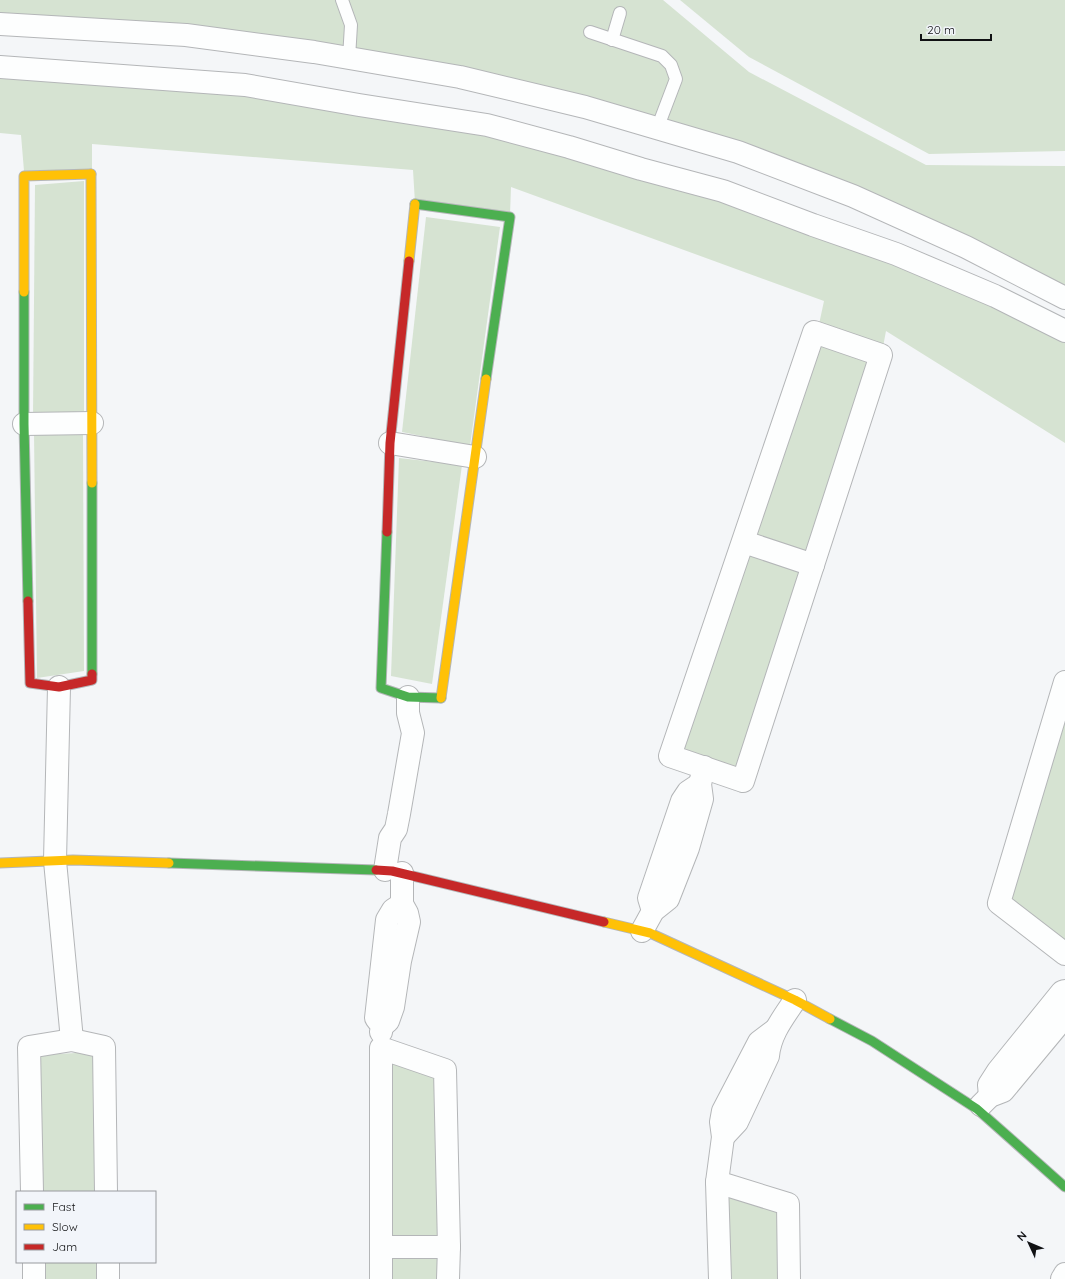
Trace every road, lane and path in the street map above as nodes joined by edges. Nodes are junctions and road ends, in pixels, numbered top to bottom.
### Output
1 (342, 0) edge
2 (620, 13) dead end
3 (0, 24) edge
4 (590, 32) dead end
5 (612, 40) junction
6 (349, 58) junction
7 (0, 67) edge
8 (657, 129) junction
9 (1008, 269) junction
10 (995, 296) junction
11 (1065, 298) edge
12 (1065, 332) edge
13 (92, 423) junction
14 (24, 424) junction
15 (390, 442) junction
16 (475, 456) junction
17 (744, 542) junction
18 (813, 565) junction
19 (1065, 682) edge
20 (59, 687) junction
21 (408, 705) junction
22 (1061, 712) edge
23 (702, 776) junction
24 (56, 861) junction
25 (0, 863) edge
26 (393, 872) junction
27 (642, 931) junction
28 (1065, 954) edge
29 (1065, 991) edge
30 (794, 1000) junction
31 (1065, 1014) edge
32 (72, 1040) junction
33 (381, 1048) junction
34 (984, 1103) junction
35 (717, 1182) junction
36 (1065, 1187) edge
37 (32, 1191) edge
38 (106, 1191) edge
39 (449, 1247) junction
40 (381, 1248) junction
41 (34, 1263) edge
42 (108, 1263) edge
43 (1065, 1274) edge
44 (34, 1279) edge
45 (108, 1279) edge
46 (381, 1279) edge
47 (448, 1279) edge
48 (720, 1279) edge
49 (789, 1279) edge
50 (1062, 1279) edge

1 - 6 lane
2 - 5 lane
3 - 6 street
4 - 5 lane
5 - 8 lane
6 - 8 street
7 - 10 street
8 - 9 street
9 - 10 street
9 - 11 street
10 - 12 street
13 - 14 street
13 - 14 street
13 - 20 street
14 - 20 street
15 - 16 street
15 - 16 street
15 - 21 street
16 - 21 street
17 - 18 street
17 - 18 street
17 - 23 street
18 - 23 street
19 - 22 street
20 - 24 street
21 - 26 street
22 - 28 street
23 - 27 street
24 - 25 street
24 - 26 street
24 - 32 street
26 - 27 street
26 - 33 street
27 - 30 street
29 - 34 street
30 - 34 street
30 - 35 street
31 - 34 street
32 - 37 street
32 - 38 street
33 - 39 street
33 - 40 street
34 - 36 street
35 - 48 street
35 - 49 street
39 - 40 street
39 - 47 street
40 - 46 street
41 - 44 street
42 - 45 street
43 - 50 street

